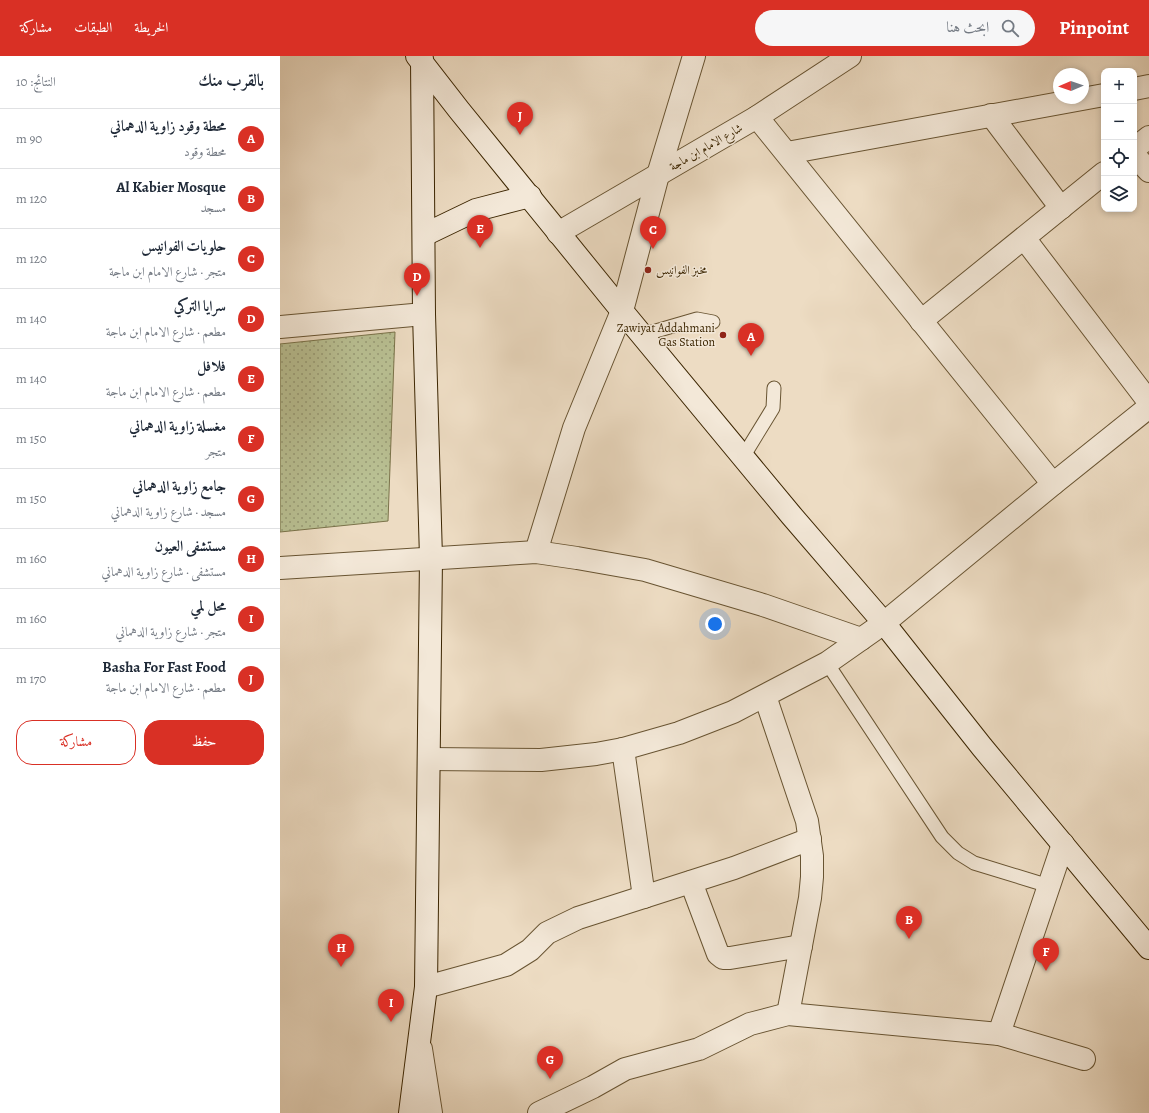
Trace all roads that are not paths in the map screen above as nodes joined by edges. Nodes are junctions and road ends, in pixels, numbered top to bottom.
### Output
1 (694, 56) edge
2 (850, 56) edge
3 (420, 59) edge
4 (1149, 86) edge
5 (1137, 88) edge
6 (1101, 96) edge
7 (991, 115) junction
8 (756, 117) junction
9 (1149, 137) edge
10 (1137, 147) edge
11 (787, 153) junction
12 (1137, 158) edge
13 (1149, 171) edge
14 (658, 175) junction
15 (1101, 175) edge
16 (530, 196) junction
17 (1061, 208) junction
18 (558, 232) junction
19 (424, 235) junction
20 (1024, 238) junction
21 (622, 311) junction
22 (424, 314) junction
23 (921, 320) junction
24 (713, 322) dead end
25 (280, 327) edge
26 (642, 335) junction
27 (774, 388) dead end
28 (1149, 402) edge
29 (1149, 407) edge
30 (743, 457) junction
31 (1053, 484) junction
32 (536, 552) junction
33 (431, 558) junction
34 (280, 568) edge
35 (884, 623) junction
36 (860, 639) junction
37 (827, 663) junction
38 (765, 696) junction
39 (623, 749) junction
40 (429, 759) junction
41 (810, 839) junction
42 (1063, 844) junction
43 (692, 882) junction
44 (1050, 886) junction
45 (644, 897) junction
46 (801, 946) junction
47 (1149, 948) edge
48 (426, 987) junction
49 (788, 1014) junction
50 (999, 1034) junction
51 (420, 1038) junction
52 (1084, 1059) dead end
53 (410, 1113) edge
54 (431, 1113) edge
55 (539, 1113) edge

1 - 14 street
2 - 8 street, شارع الامام ابن ماجة
3 - 16 street
3 - 19 street
4 - 5 street
6 - 7 street
7 - 11 street
7 - 17 street
8 - 11 street
8 - 14 street, شارع الامام ابن ماجة
9 - 10 street
11 - 23 street
12 - 13 street
14 - 18 street, شارع الامام ابن ماجة
14 - 21 street
15 - 17 street
16 - 18 street
16 - 19 street
17 - 20 street
18 - 21 street
19 - 22 street
20 - 23 street
20 - 28 street
21 - 26 street
21 - 32 street
22 - 25 street
22 - 33 street
23 - 31 street
24 - 26 lane
26 - 30 street
27 - 30 lane
29 - 31 street
30 - 35 street
31 - 35 street
32 - 33 street
32 - 36 street
33 - 34 street
33 - 40 street
35 - 36 street
35 - 42 street
36 - 37 street
37 - 38 street
37 - 44 lane
38 - 39 street
38 - 41 street
39 - 40 street
39 - 45 street
40 - 48 street
41 - 43 street
41 - 46 street
42 - 44 street
42 - 47 street
43 - 45 street
43 - 46 street
44 - 50 street
45 - 48 street
46 - 49 street
48 - 51 street
49 - 50 street
49 - 55 street
50 - 52 street
51 - 53 street
51 - 54 street

